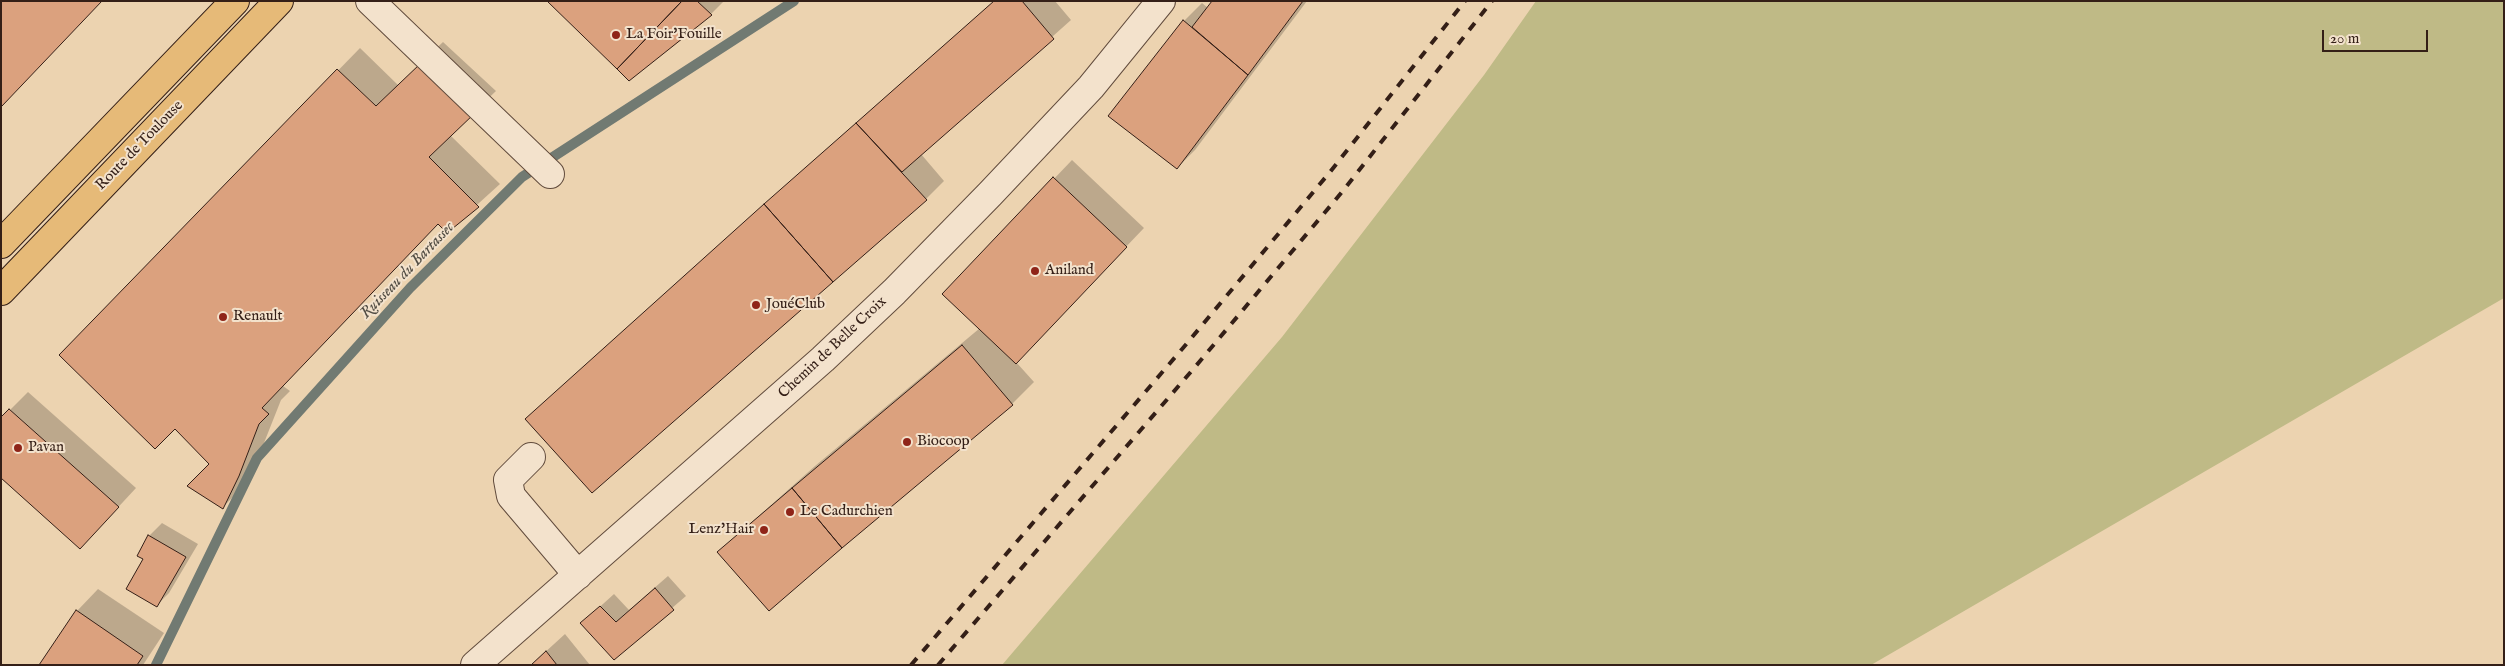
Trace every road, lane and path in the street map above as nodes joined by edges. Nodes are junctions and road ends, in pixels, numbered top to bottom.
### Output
1 (235, 1) edge
2 (279, 1) edge
3 (370, 1) edge
4 (1161, 1) edge
5 (550, 174) dead end
6 (1, 244) edge
7 (1, 292) edge
8 (531, 457) dead end
9 (578, 575) junction
10 (475, 665) edge

1 - 6 main road
2 - 7 main road, Route de Toulouse
3 - 5 street
4 - 9 street, Chemin de Belle Croix
8 - 9 street
9 - 10 street, Chemin de Belle Croix

